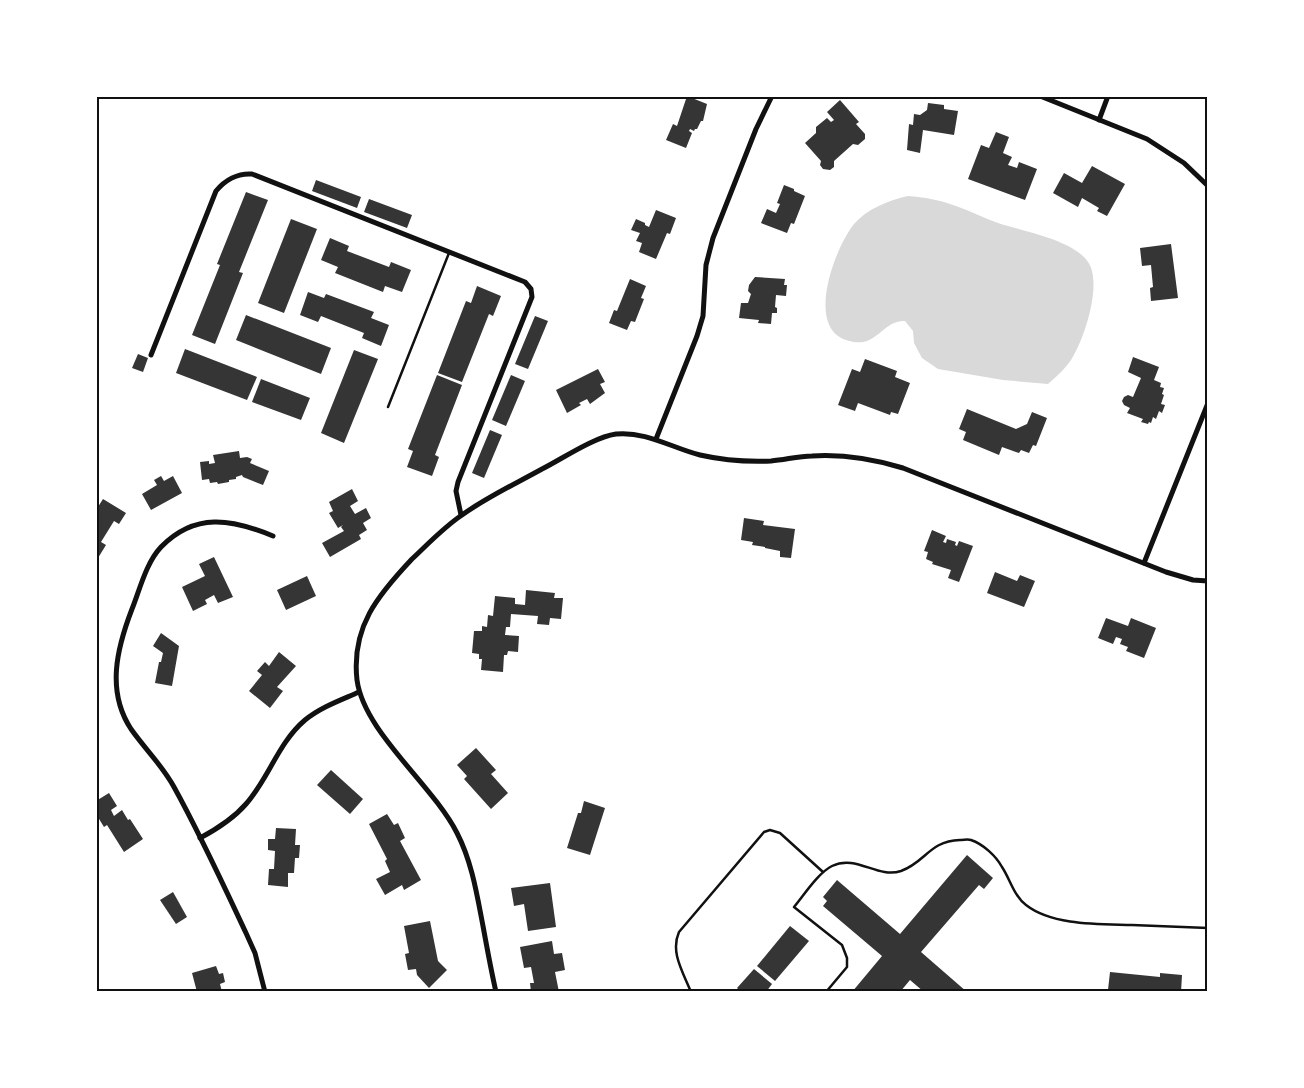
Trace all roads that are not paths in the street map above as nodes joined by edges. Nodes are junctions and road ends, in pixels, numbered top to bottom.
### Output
1 (1040, 96) edge
2 (1108, 96) edge
3 (772, 97) edge
4 (1099, 120) junction
5 (1208, 186) edge
6 (450, 252) junction
7 (151, 355) dead end
8 (1208, 403) edge
9 (388, 407) dead end
10 (656, 439) junction
11 (461, 515) junction
12 (273, 536) dead end
13 (1144, 563) junction
14 (1208, 581) edge
15 (359, 692) junction
16 (200, 838) junction
17 (824, 872) junction
18 (1208, 928) edge
19 (265, 992) edge
20 (496, 992) edge
21 (691, 992) edge
22 (826, 992) edge

1 - 4 street
2 - 4 street
3 - 10 street
4 - 5 street
6 - 7 street
6 - 9 lane
6 - 11 street
8 - 13 street
10 - 11 street
10 - 13 street
11 - 15 street
12 - 16 street
13 - 14 street
15 - 16 street
15 - 20 street
16 - 19 street
17 - 18 lane
17 - 21 lane
17 - 22 lane

